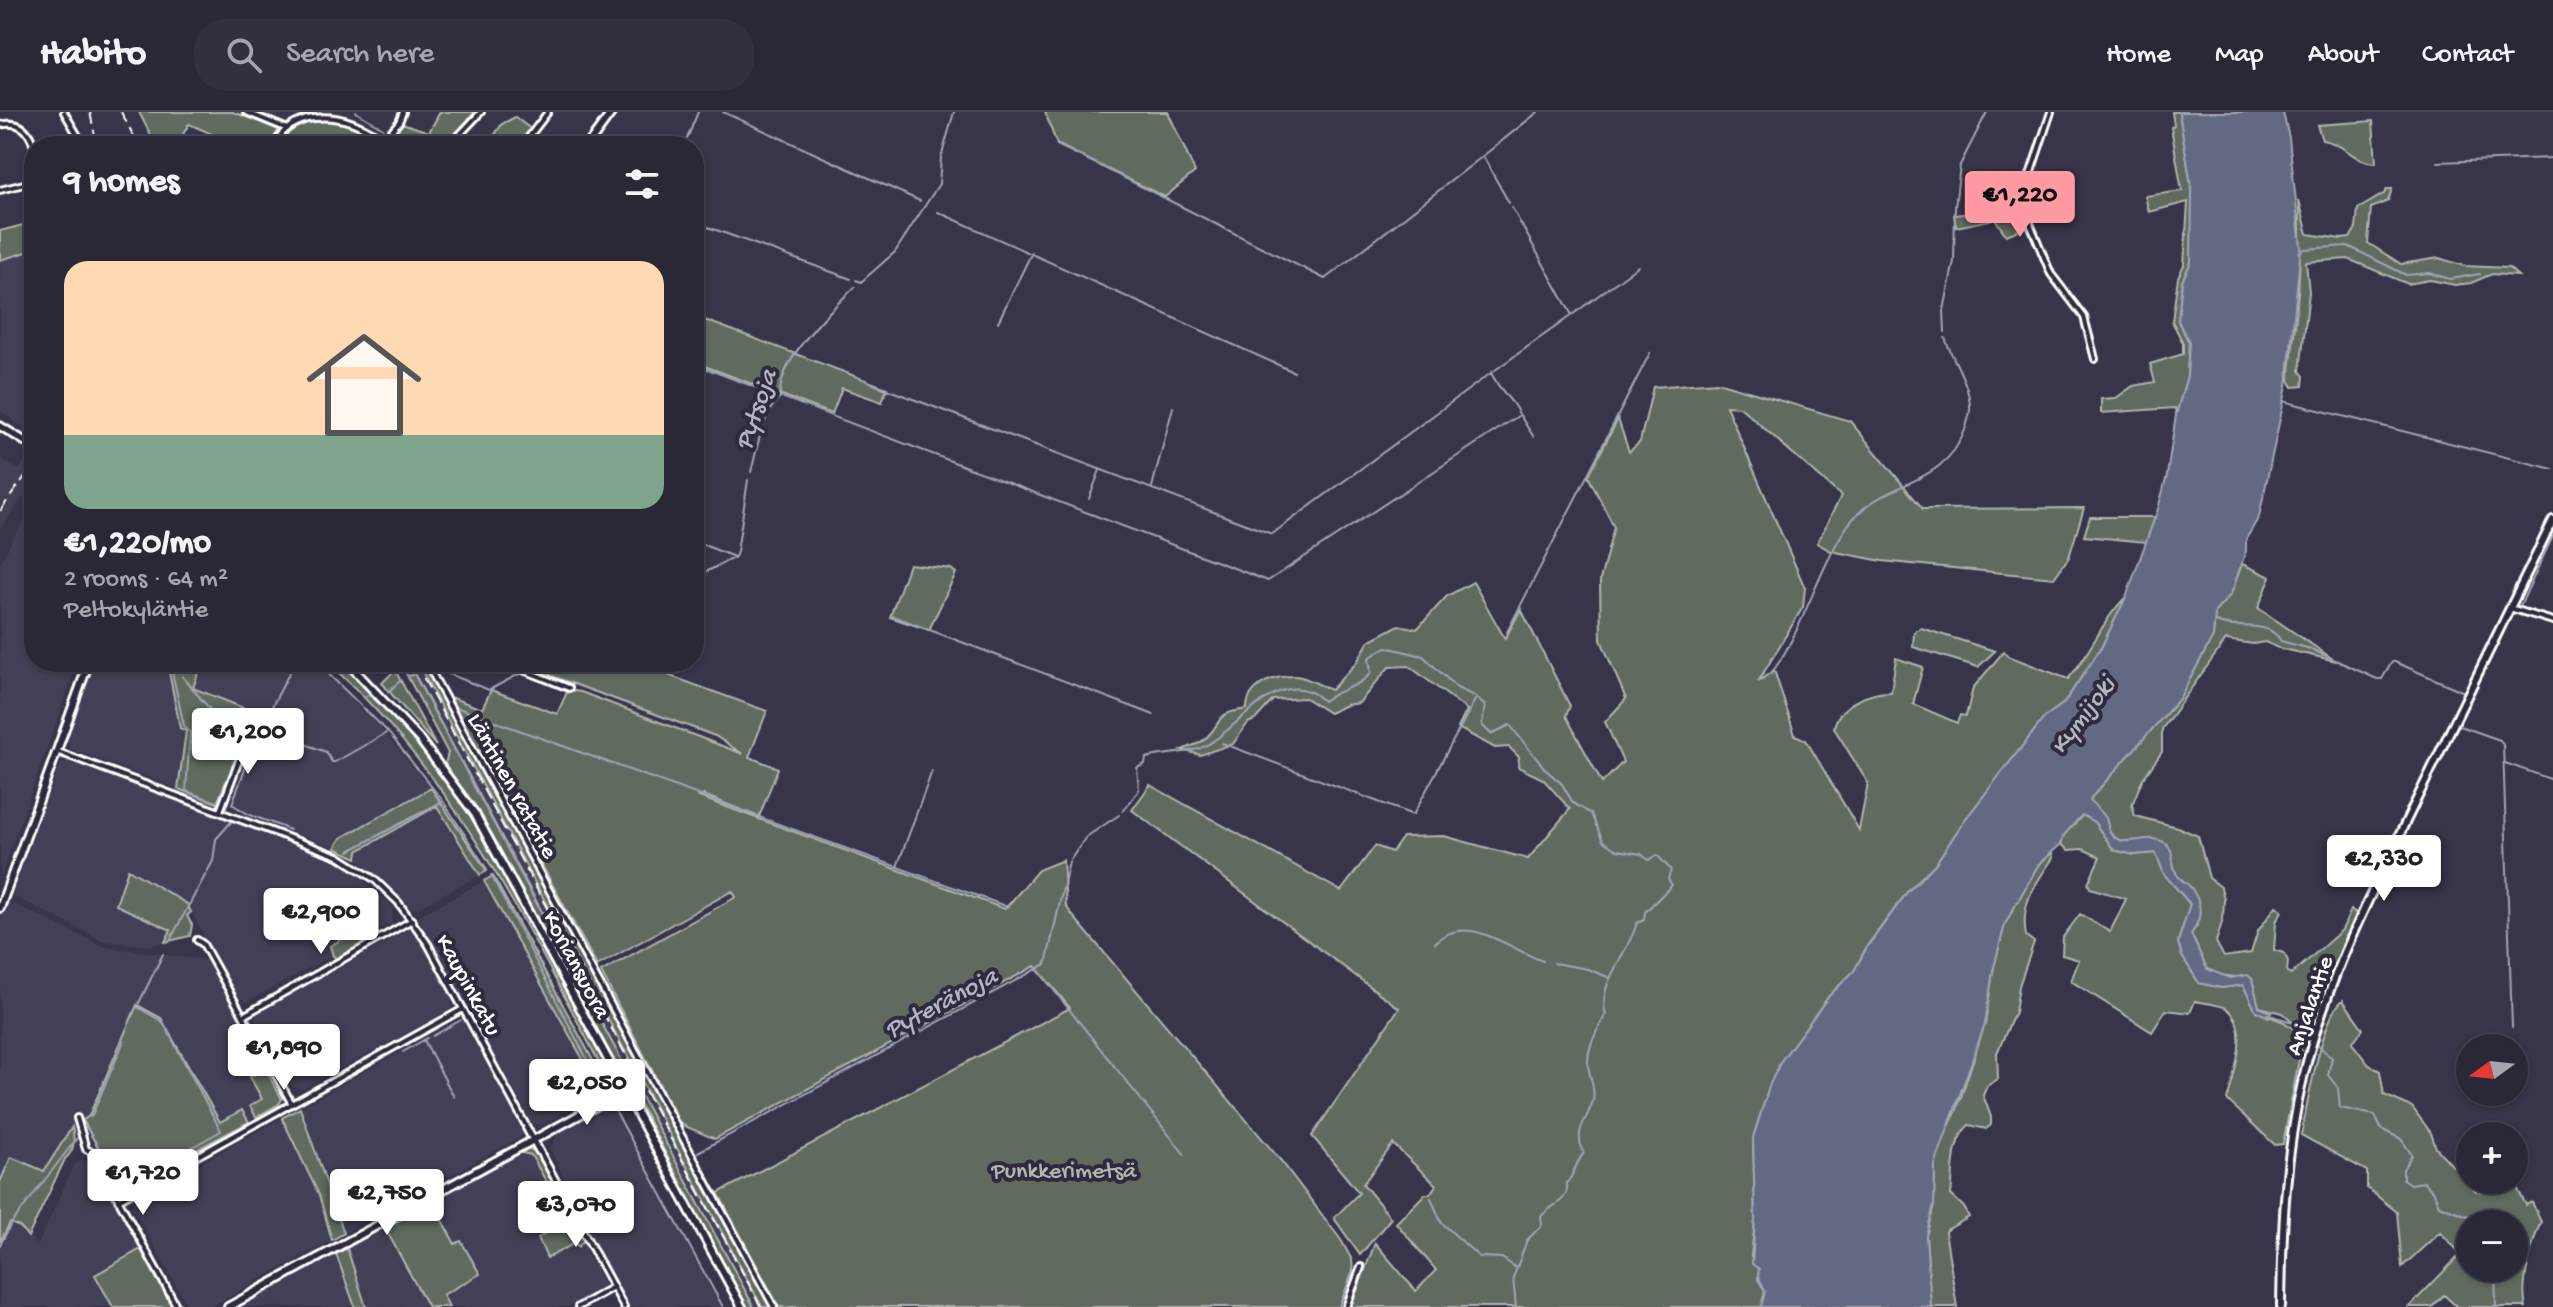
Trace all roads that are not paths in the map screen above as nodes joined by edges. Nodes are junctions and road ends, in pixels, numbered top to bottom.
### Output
1 (64, 112) edge
2 (246, 112) edge
3 (403, 112) edge
4 (481, 112) edge
5 (548, 112) edge
6 (612, 112) edge
7 (2051, 112) edge
8 (313, 114) edge
9 (348, 115) edge
10 (0, 125) edge
11 (285, 128) junction
12 (30, 136) edge
13 (78, 136) edge
14 (280, 136) edge
15 (380, 136) edge
16 (386, 136) edge
17 (458, 136) edge
18 (530, 136) edge
19 (594, 136) edge
20 (24, 184) edge
21 (0, 190) edge
22 (2095, 359) dead end
23 (0, 426) edge
24 (24, 441) edge
25 (2553, 520) edge
26 (2510, 608) junction
27 (2553, 621) edge
28 (85, 672) edge
29 (357, 672) edge
30 (431, 672) edge
31 (528, 672) edge
32 (569, 688) dead end
33 (262, 724) dead end
34 (56, 751) junction
35 (220, 811) junction
36 (0, 908) edge
37 (412, 920) junction
38 (197, 940) dead end
39 (463, 1009) junction
40 (243, 1016) junction
41 (625, 1090) junction
42 (292, 1104) junction
43 (77, 1118) dead end
44 (533, 1140) junction
45 (118, 1200) junction
46 (1361, 1267) dead end
47 (613, 1287) junction
48 (177, 1307) edge
49 (228, 1307) edge
50 (578, 1307) edge
51 (624, 1307) edge
52 (742, 1307) edge
53 (774, 1307) edge
54 (1346, 1307) edge
55 (2281, 1307) edge

1 - 13 street
2 - 11 street
3 - 16 street
4 - 17 street
5 - 18 street
6 - 19 main road
7 - 22 street
8 - 9 street
8 - 11 street
9 - 15 street
10 - 12 street
11 - 14 street
20 - 21 street
23 - 24 main road
25 - 26 main road, Anjalantie
26 - 27 street
26 - 55 main road, Anjalantie
28 - 34 main road
29 - 41 main road, Koriansuora
30 - 53 street, Läntinen ratatie
31 - 32 street
33 - 35 street
34 - 35 street, Kaupinkatu
34 - 36 main road
35 - 37 street, Kaupinkatu
37 - 39 street, Kaupinkatu
37 - 40 street
38 - 40 street
39 - 42 street
39 - 44 street, Kaupinkatu
40 - 42 street
41 - 44 main road
41 - 52 main road, Koriansuora
42 - 45 street
43 - 45 street
44 - 47 street, Kaupinkatu
44 - 49 main road
45 - 48 street
46 - 54 street
47 - 50 street
47 - 51 street, Kaupinkatu

